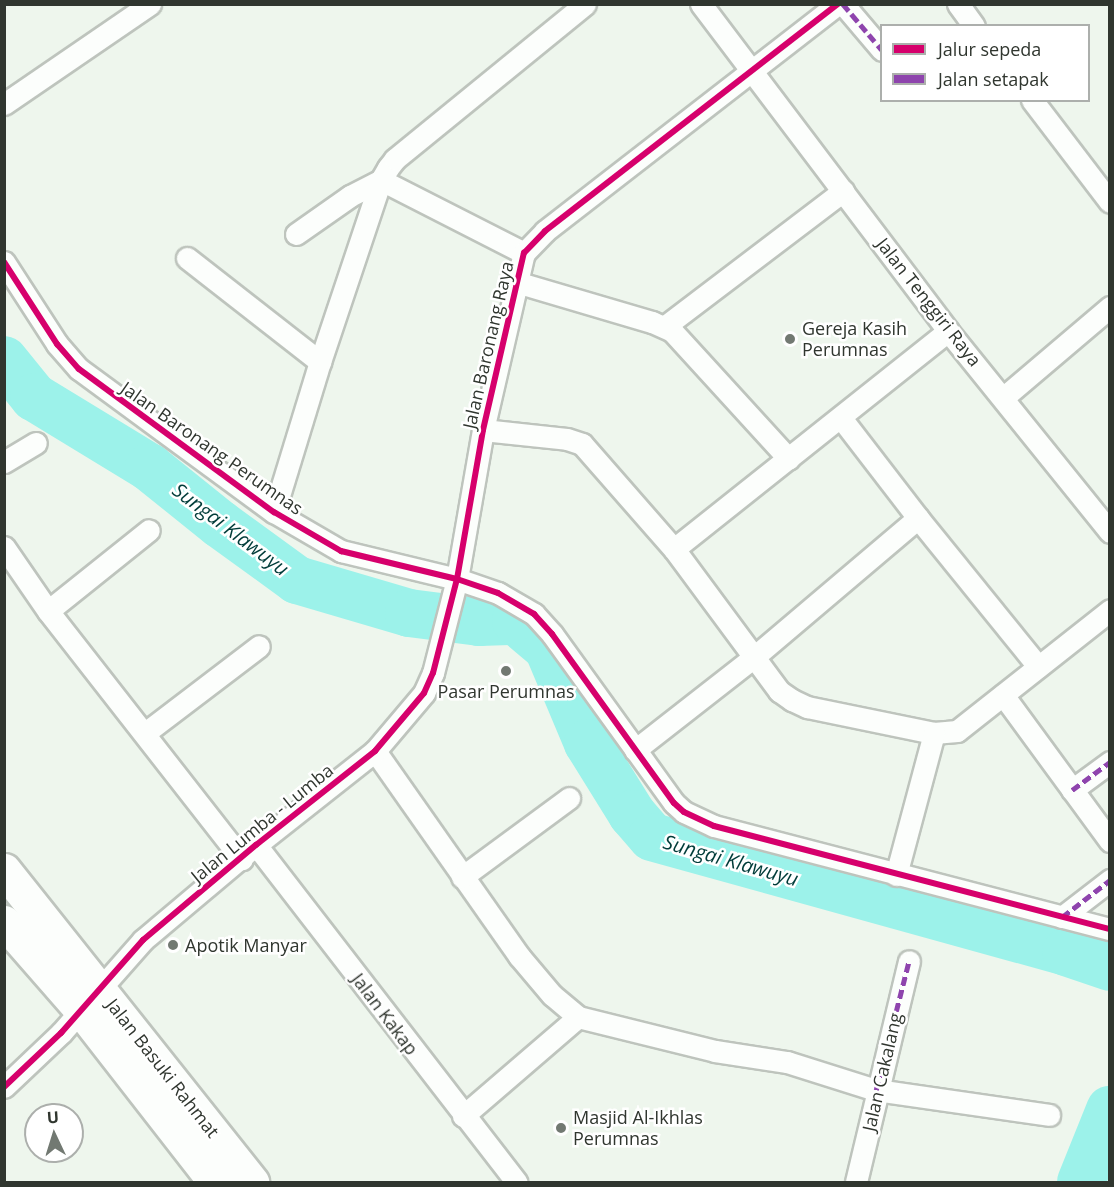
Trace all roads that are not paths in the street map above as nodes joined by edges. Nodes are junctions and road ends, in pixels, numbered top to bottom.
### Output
1 (150, 4) edge
2 (585, 4) edge
3 (701, 4) edge
4 (838, 4) edge
5 (843, 4) edge
6 (958, 4) edge
7 (124, 12) edge
8 (973, 24) edge
9 (880, 48) edge
10 (751, 70) junction
11 (1034, 102) edge
12 (4, 104) edge
13 (381, 180) junction
14 (843, 190) junction
15 (1110, 202) edge
16 (296, 234) dead end
17 (524, 253) junction
18 (187, 258) dead end
19 (4, 262) edge
20 (516, 282) junction
21 (1110, 307) edge
22 (664, 327) junction
23 (948, 331) junction
24 (320, 362) junction
25 (1004, 397) junction
26 (841, 418) junction
27 (483, 430) junction
28 (36, 443) dead end
29 (789, 459) junction
30 (4, 462) edge
31 (274, 512) junction
32 (918, 518) junction
33 (149, 530) dead end
34 (1110, 532) edge
35 (4, 547) edge
36 (674, 549) junction
37 (456, 584) junction
38 (1110, 610) edge
39 (48, 611) junction
40 (260, 646) dead end
41 (754, 657) junction
42 (1038, 666) junction
43 (433, 673) joint
44 (1003, 695) junction
45 (145, 733) junction
46 (934, 733) junction
47 (634, 750) junction
48 (375, 751) junction
49 (1110, 762) edge
50 (1072, 790) junction
51 (569, 798) dead end
52 (1110, 841) edge
53 (249, 852) junction
54 (4, 870) edge
55 (897, 875) junction
56 (462, 877) junction
57 (1110, 880) edge
58 (1062, 917) junction
59 (4, 922) edge
60 (1110, 929) edge
61 (909, 961) dead end
62 (91, 999) junction
63 (578, 1017) junction
64 (4, 1087) edge
65 (876, 1090) junction
66 (1049, 1115) dead end
67 (463, 1116) junction
68 (215, 1182) edge
69 (252, 1182) edge
70 (516, 1182) edge
71 (856, 1182) edge

1 - 7 street
2 - 13 street
3 - 10 street, Jalan Tenggiri Raya
4 - 10 street, Jalan Baronang Raya
5 - 9 street
6 - 8 street
7 - 12 street
10 - 14 street, Jalan Tenggiri Raya
10 - 17 street, Jalan Baronang Raya
11 - 15 street
13 - 16 street
13 - 17 street
13 - 24 street
14 - 22 street
14 - 23 street, Jalan Tenggiri Raya
17 - 20 street, Jalan Baronang Raya
18 - 24 street
19 - 31 street, Jalan Baronang Perumnas
20 - 22 street
20 - 27 street, Jalan Baronang Raya
21 - 25 street
22 - 29 street
23 - 25 street, Jalan Tenggiri Raya
23 - 26 street
24 - 31 street
25 - 34 street, Jalan Tenggiri Raya
26 - 29 street
26 - 32 street
27 - 36 street
27 - 37 street, Jalan Baronang Raya
28 - 30 street
29 - 36 street
31 - 37 street, Jalan Baronang Perumnas
32 - 41 street
32 - 42 street
33 - 39 street
35 - 39 street, Jalan Kakap
36 - 41 street
37 - 43 street, Jalan Baronang Raya
37 - 47 street, Jalan Baronang Perumnas
38 - 42 street
39 - 45 street, Jalan Kakap
40 - 45 street
41 - 46 street
41 - 47 street
42 - 44 street
43 - 48 street, Jalan Lumba - Lumba
44 - 46 street
44 - 50 street
45 - 53 street, Jalan Kakap
46 - 55 street
47 - 55 street, Jalan Baronang Perumnas
48 - 53 street, Jalan Lumba - Lumba
48 - 56 street
49 - 50 street
50 - 52 street
51 - 56 street
53 - 62 street, Jalan Lumba - Lumba
53 - 67 street, Jalan Kakap
54 - 62 highway, Jalan Basuki Rahmat
55 - 58 street, Jalan Baronang Perumnas
56 - 63 street
57 - 58 street
58 - 60 street, Jalan Baronang Perumnas
59 - 62 highway, Jalan Basuki Rahmat
61 - 65 street, Jalan Cakalang
62 - 64 street, Jalan Lumba - Lumba
62 - 68 highway, Jalan Basuki Rahmat
62 - 69 highway, Jalan Basuki Rahmat
63 - 65 street
63 - 67 street
65 - 66 street
65 - 71 street, Jalan Cakalang
67 - 70 street, Jalan Kakap

